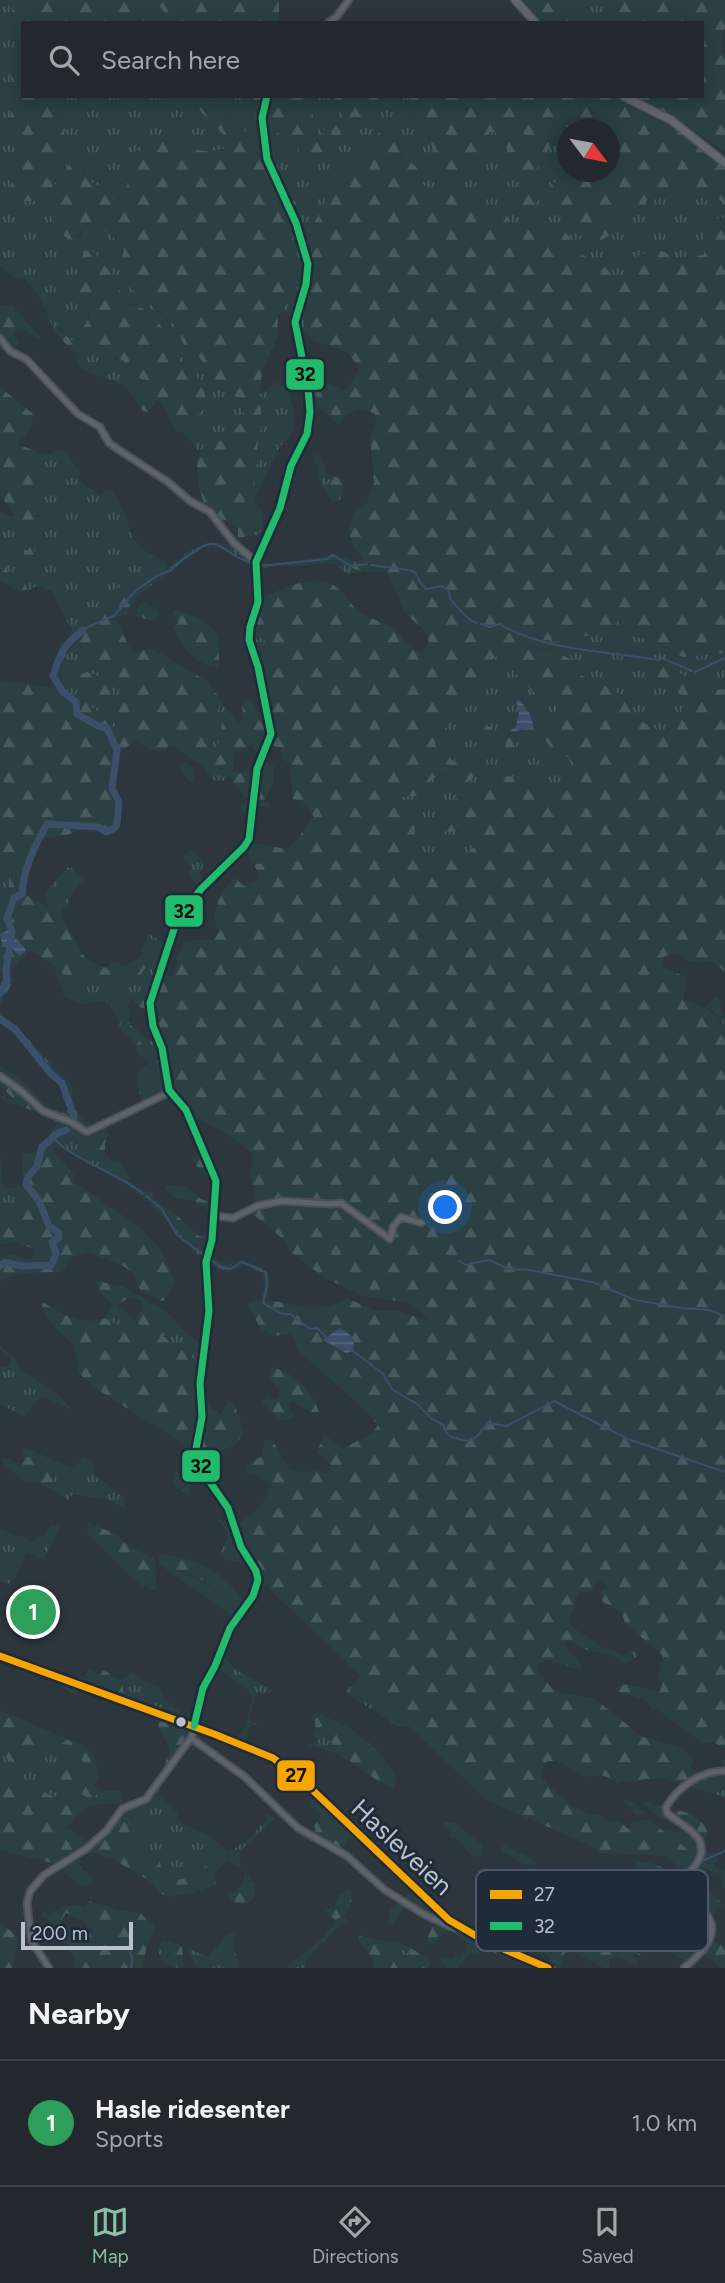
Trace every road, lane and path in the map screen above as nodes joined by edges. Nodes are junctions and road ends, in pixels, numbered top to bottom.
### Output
1 (349, 0) edge
2 (515, 0) edge
3 (331, 21) edge
4 (534, 21) edge
5 (267, 98) edge
6 (627, 98) edge
7 (725, 163) edge
8 (0, 338) edge
9 (256, 562) junction
10 (0, 1076) edge
11 (170, 1092) junction
12 (215, 1216) junction
13 (421, 1223) dead end
14 (0, 1656) edge
15 (195, 1727) junction
16 (191, 1738) junction
17 (725, 1770) edge
18 (690, 1870) edge
19 (708, 1916) edge
20 (464, 1930) junction
21 (476, 1936) edge
22 (708, 1942) edge
23 (506, 1951) edge
24 (703, 1951) edge
25 (49, 1968) edge
26 (548, 1968) edge
27 (684, 1968) edge

1 - 3 street
2 - 4 main road
5 - 9 street
6 - 7 main road
8 - 9 street
9 - 11 street
10 - 11 street
11 - 12 street
12 - 13 street
12 - 15 street
14 - 15 main road, Hasleveien
15 - 16 street
15 - 20 main road, Hasleveien
16 - 20 street
16 - 25 street
17 - 18 street
19 - 22 street
20 - 21 main road, Hasleveien
23 - 26 main road, Hasleveien
24 - 27 street

